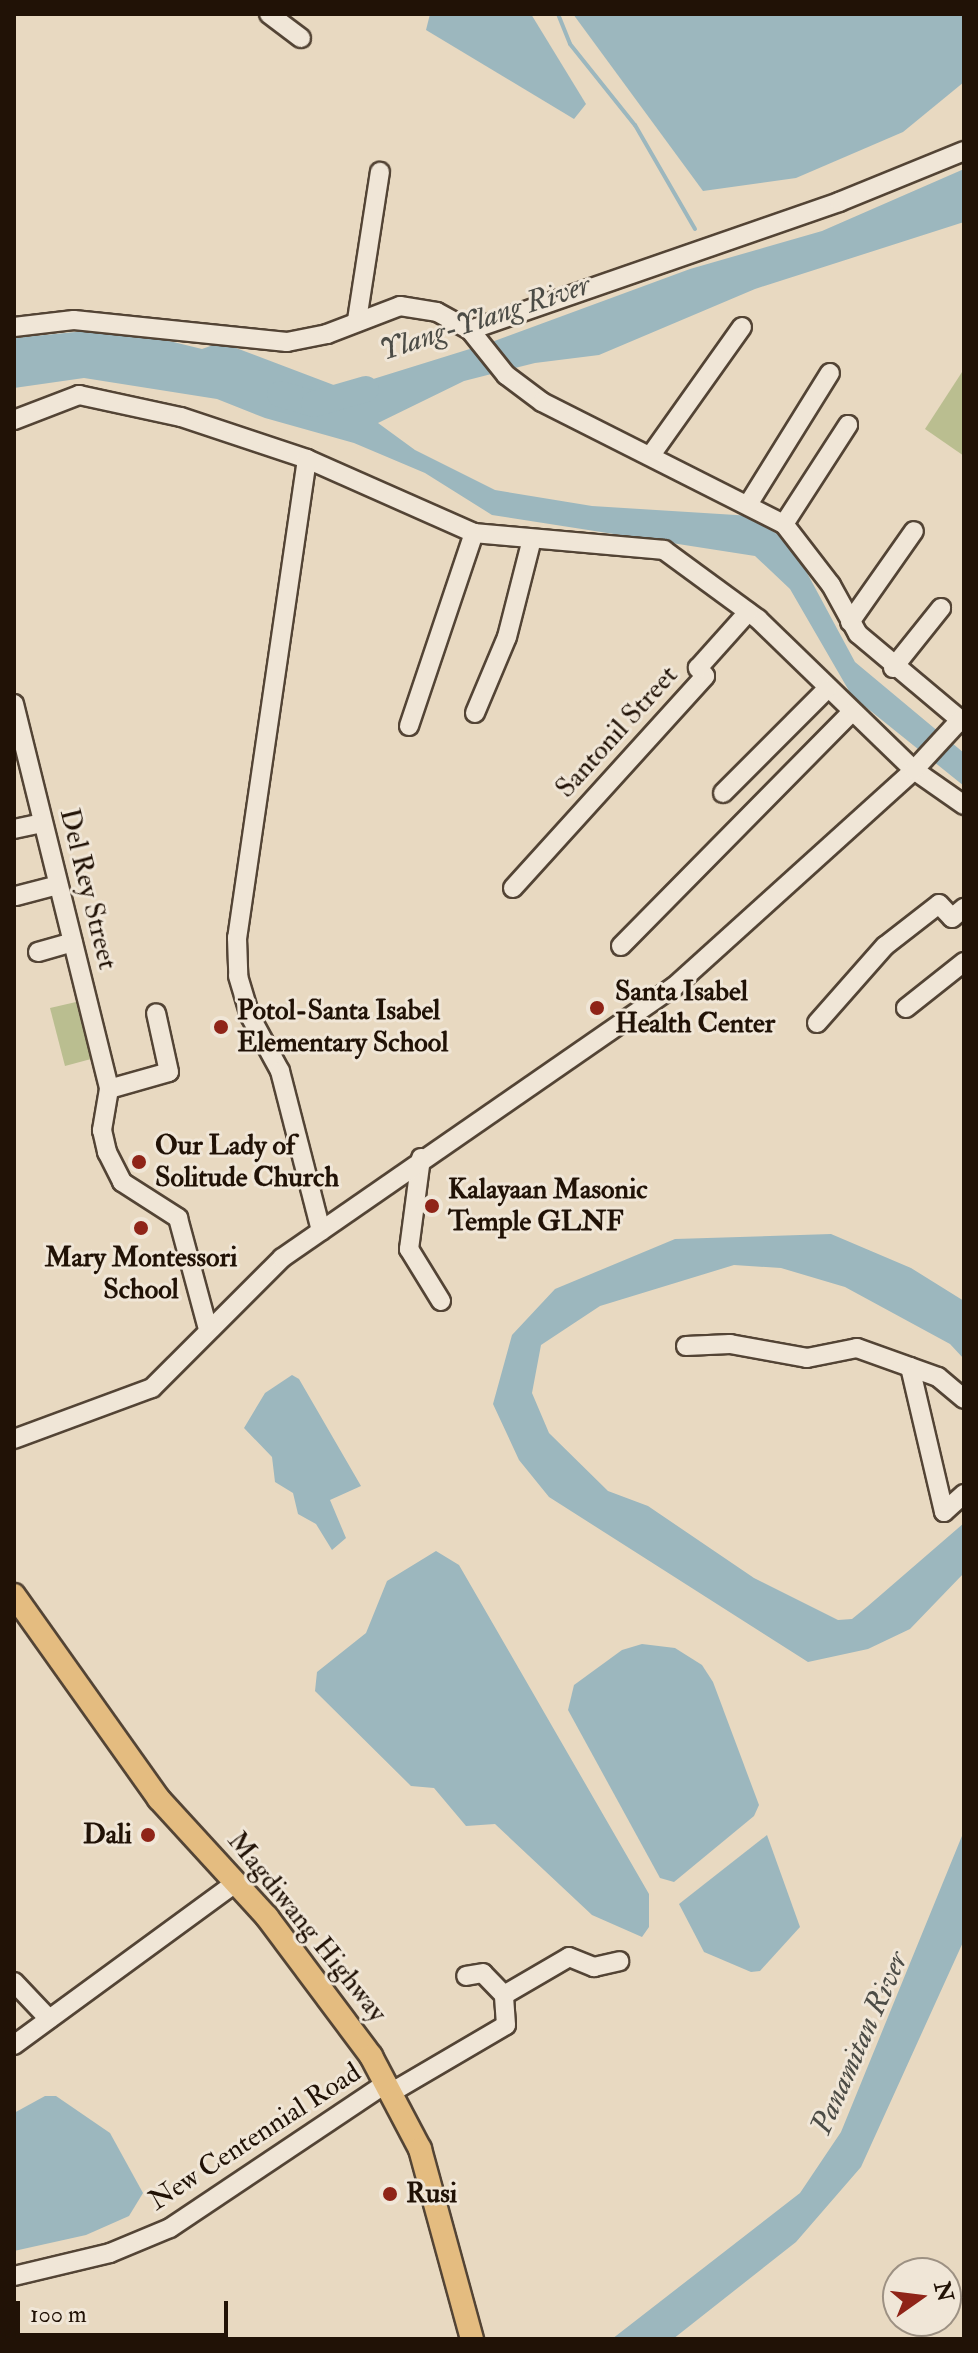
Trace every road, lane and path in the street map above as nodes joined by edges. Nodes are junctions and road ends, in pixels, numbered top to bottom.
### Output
1 (269, 14) edge
2 (301, 38) dead end
3 (964, 151) edge
4 (380, 172) dead end
5 (357, 320) junction
6 (14, 327) edge
7 (742, 327) dead end
8 (474, 335) junction
9 (830, 373) dead end
10 (14, 420) edge
11 (848, 425) dead end
12 (651, 455) junction
13 (307, 459) junction
14 (749, 503) junction
15 (784, 524) junction
16 (914, 531) dead end
17 (474, 533) junction
18 (532, 539) junction
19 (941, 608) dead end
20 (748, 612) junction
21 (850, 622) junction
22 (893, 668) junction
23 (827, 689) junction
24 (14, 704) edge
25 (852, 712) junction
26 (475, 713) dead end
27 (960, 723) edge
28 (409, 726) dead end
29 (918, 765) junction
30 (21, 768) edge
31 (723, 793) dead end
32 (964, 805) edge
33 (42, 823) junction
34 (14, 829) edge
35 (58, 885) junction
36 (513, 888) dead end
37 (16, 896) dead end
38 (964, 908) edge
39 (73, 942) junction
40 (621, 946) dead end
41 (38, 952) dead end
42 (964, 962) edge
43 (906, 1008) dead end
44 (156, 1013) dead end
45 (817, 1023) dead end
46 (109, 1089) junction
47 (421, 1158) junction
48 (321, 1231) junction
49 (441, 1301) dead end
50 (208, 1329) junction
51 (686, 1346) dead end
52 (910, 1367) junction
53 (964, 1399) edge
54 (14, 1439) edge
55 (964, 1494) edge
56 (14, 1595) edge
57 (237, 1882) junction
58 (619, 1961) dead end
59 (466, 1976) dead end
60 (14, 1982) edge
61 (504, 1995) junction
62 (49, 2019) junction
63 (14, 2045) edge
64 (390, 2088) junction
65 (14, 2276) edge
66 (472, 2339) edge

1 - 2 street
3 - 8 street
4 - 5 street
5 - 6 street
5 - 8 street
7 - 12 street
8 - 12 street
9 - 14 street
10 - 13 street
11 - 15 street
12 - 14 street
13 - 17 street
13 - 48 street
14 - 15 street
15 - 21 street
16 - 21 street
17 - 18 street
17 - 28 street
18 - 20 street
18 - 26 street
19 - 22 street
20 - 23 street
20 - 36 street, Santonil Street
21 - 22 street
22 - 27 street
23 - 25 street
23 - 31 street
24 - 30 street, Del Rey Street
25 - 29 street
25 - 40 street
27 - 29 street
29 - 32 street
29 - 47 street
30 - 33 street, Del Rey Street
33 - 34 street
33 - 35 street, Del Rey Street
35 - 37 street
35 - 39 street, Del Rey Street
38 - 45 street
39 - 41 street
39 - 46 street, Del Rey Street
42 - 43 street
44 - 46 street
46 - 50 street
47 - 48 street
47 - 49 street
48 - 50 street
50 - 54 street
51 - 52 street
52 - 53 street
52 - 55 street
56 - 57 main road, Magdiwang Highway
57 - 62 street
57 - 64 main road, Magdiwang Highway
58 - 61 street
59 - 61 street
60 - 62 street
61 - 64 street, New Centennial Road
62 - 63 street
64 - 65 street, New Centennial Road
64 - 66 main road, Magdiwang Highway

